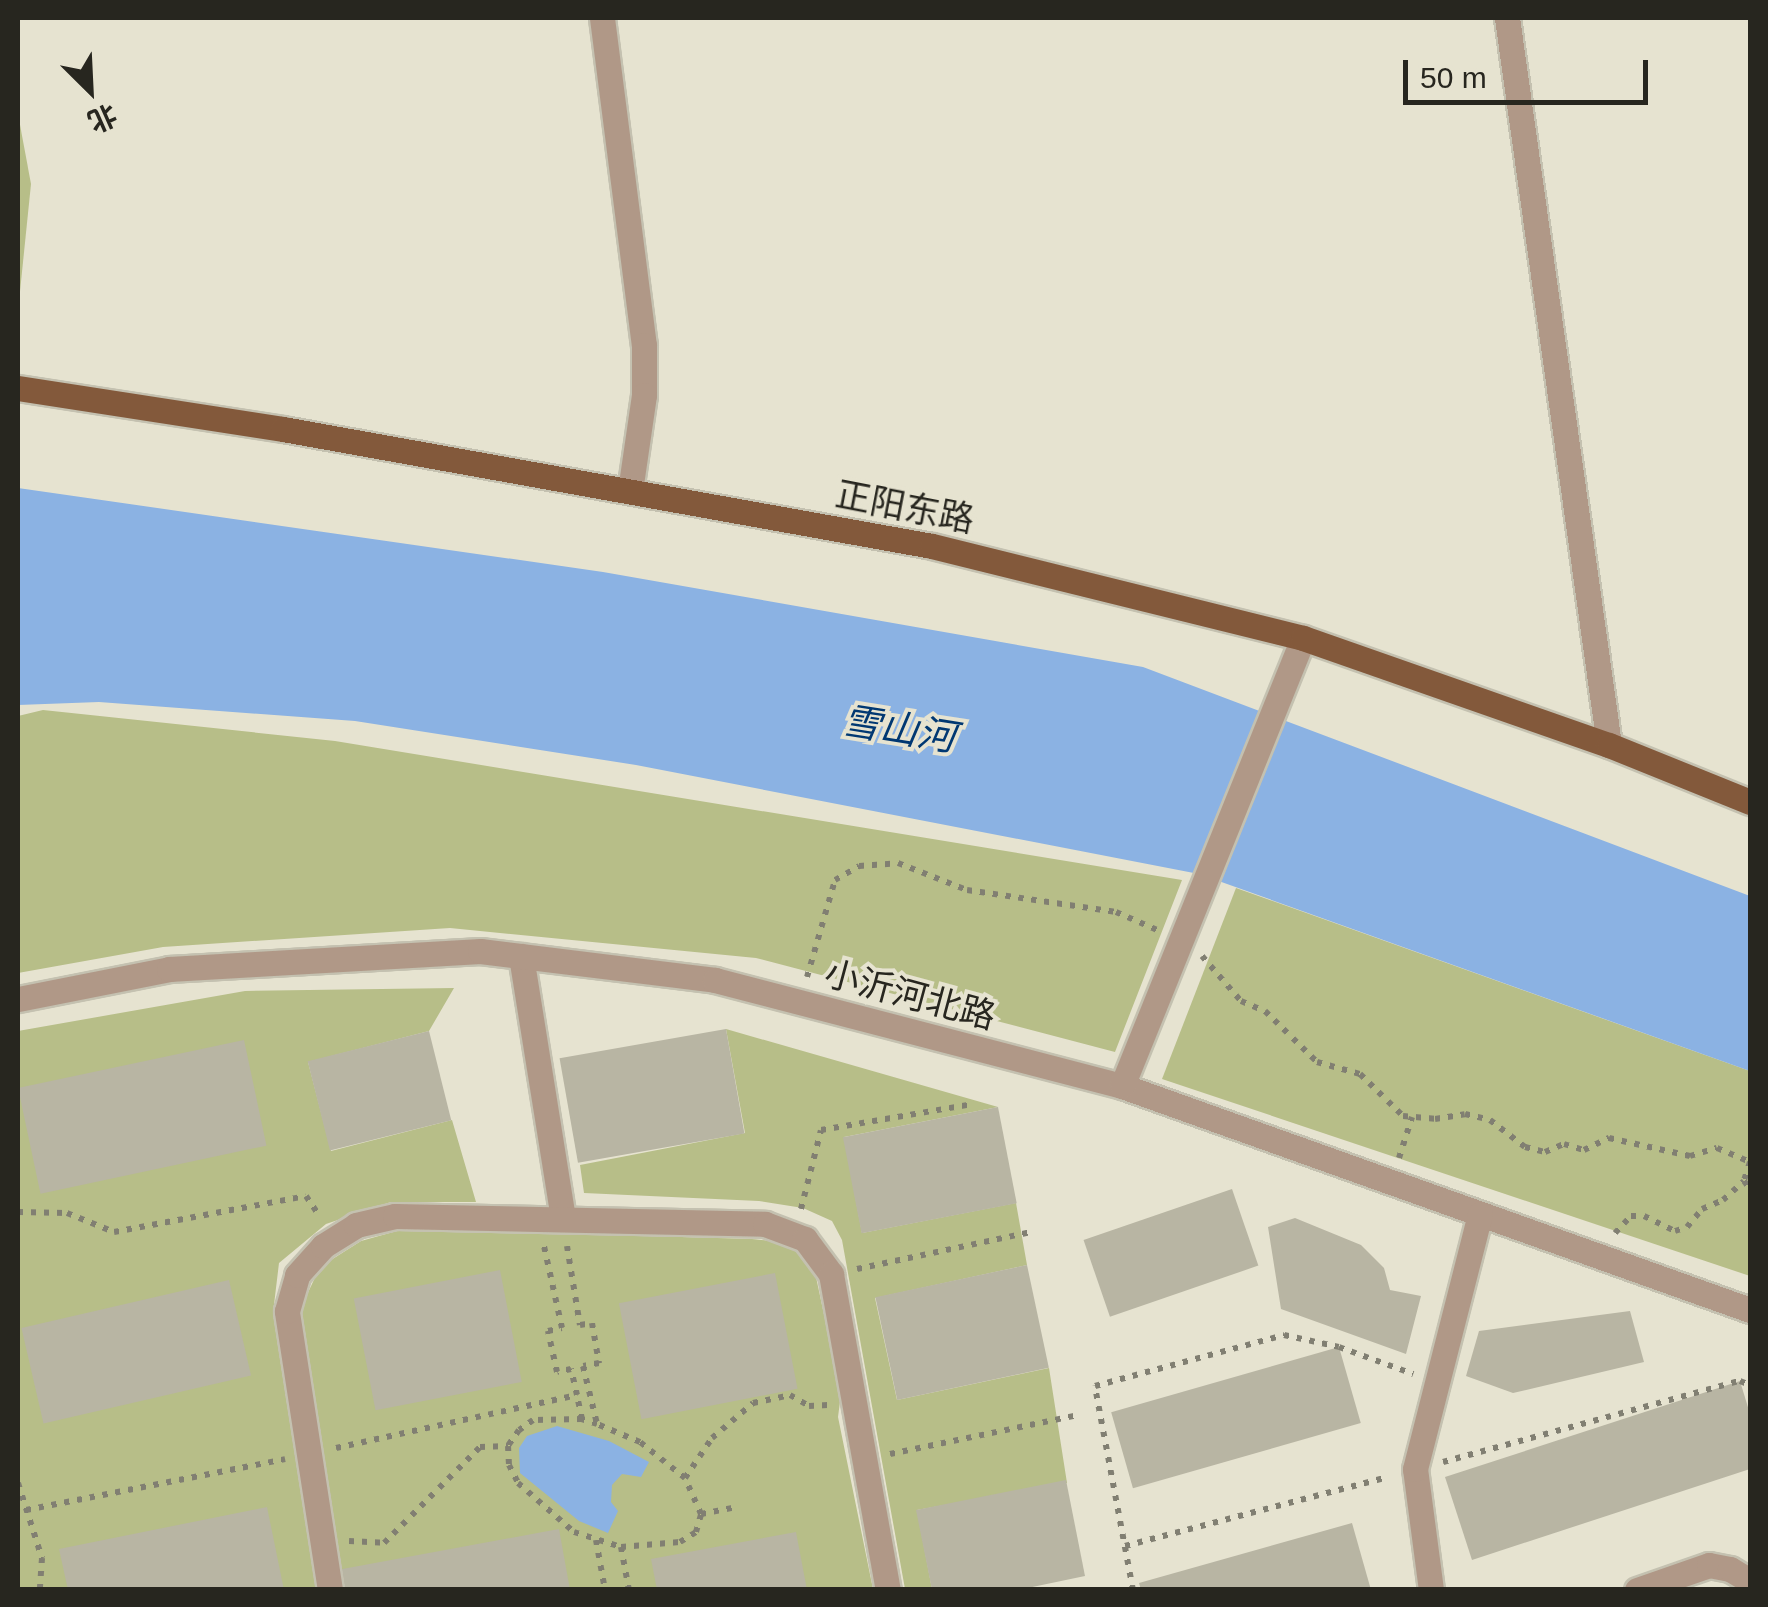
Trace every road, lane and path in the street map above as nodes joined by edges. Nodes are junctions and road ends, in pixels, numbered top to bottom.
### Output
1 (602, 18) edge
2 (1506, 18) edge
3 (18, 388) edge
4 (630, 491) junction
5 (1302, 638) junction
6 (1609, 745) junction
7 (1750, 802) edge
8 (1178, 942) junction
9 (522, 956) junction
10 (18, 999) edge
11 (801, 1002) junction
12 (1122, 1086) junction
13 (968, 1105) dead end
14 (1412, 1116) junction
15 (1750, 1162) edge
16 (1744, 1181) junction
17 (1391, 1182) junction
18 (1750, 1188) edge
19 (18, 1212) edge
20 (1480, 1214) junction
21 (550, 1218) junction
22 (1031, 1232) dead end
23 (794, 1234) junction
24 (336, 1238) junction
25 (1606, 1258) junction
26 (831, 1274) junction
27 (1750, 1310) edge
28 (1437, 1382) junction
29 (1750, 1385) edge
30 (577, 1395) junction
31 (854, 1400) junction
32 (1074, 1416) dead end
33 (582, 1419) junction
34 (597, 1424) junction
35 (508, 1446) junction
36 (309, 1454) junction
37 (864, 1459) junction
38 (1415, 1469) junction
39 (684, 1478) junction
40 (18, 1483) edge
41 (732, 1508) dead end
42 (26, 1510) junction
43 (701, 1514) junction
44 (322, 1540) junction
45 (596, 1540) junction
46 (1125, 1546) junction
47 (621, 1547) junction
48 (1750, 1581) edge
49 (40, 1590) edge
50 (330, 1590) edge
51 (606, 1590) edge
52 (629, 1590) edge
53 (888, 1590) edge
54 (1133, 1590) edge
55 (1431, 1590) edge
56 (1636, 1590) edge

1 - 4 street
2 - 6 street
3 - 4 main road, 正阳东路
4 - 5 main road, 正阳东路
5 - 6 main road, 正阳东路
5 - 8 street
6 - 7 main road, 正阳东路
8 - 11 path
8 - 12 street
8 - 14 path
9 - 10 street, 小沂河北路
9 - 11 street, 小沂河北路
9 - 21 street
11 - 12 street, 小沂河北路
12 - 17 street, 小沂河北路
13 - 23 path
14 - 15 path
14 - 17 path
15 - 16 path
16 - 18 path
16 - 25 path
17 - 20 street, 小沂河北路
19 - 24 path
20 - 25 street, 小沂河北路
20 - 28 street
21 - 23 street
21 - 24 street
21 - 30 path
21 - 34 path
22 - 26 path
23 - 26 street
24 - 36 street
25 - 27 street, 小沂河北路
26 - 31 street
28 - 38 street
28 - 46 path
29 - 38 path
30 - 33 path
30 - 36 path
31 - 37 street
31 - 39 path
32 - 37 path
33 - 34 path
33 - 35 path
34 - 39 path
35 - 44 path
35 - 45 path
36 - 42 path
36 - 44 street
37 - 53 street
38 - 46 path
38 - 55 street
39 - 43 path
40 - 42 path
41 - 43 path
42 - 49 path
43 - 47 path
44 - 50 street
45 - 47 path
45 - 51 path
46 - 54 path
47 - 52 path
48 - 56 street

